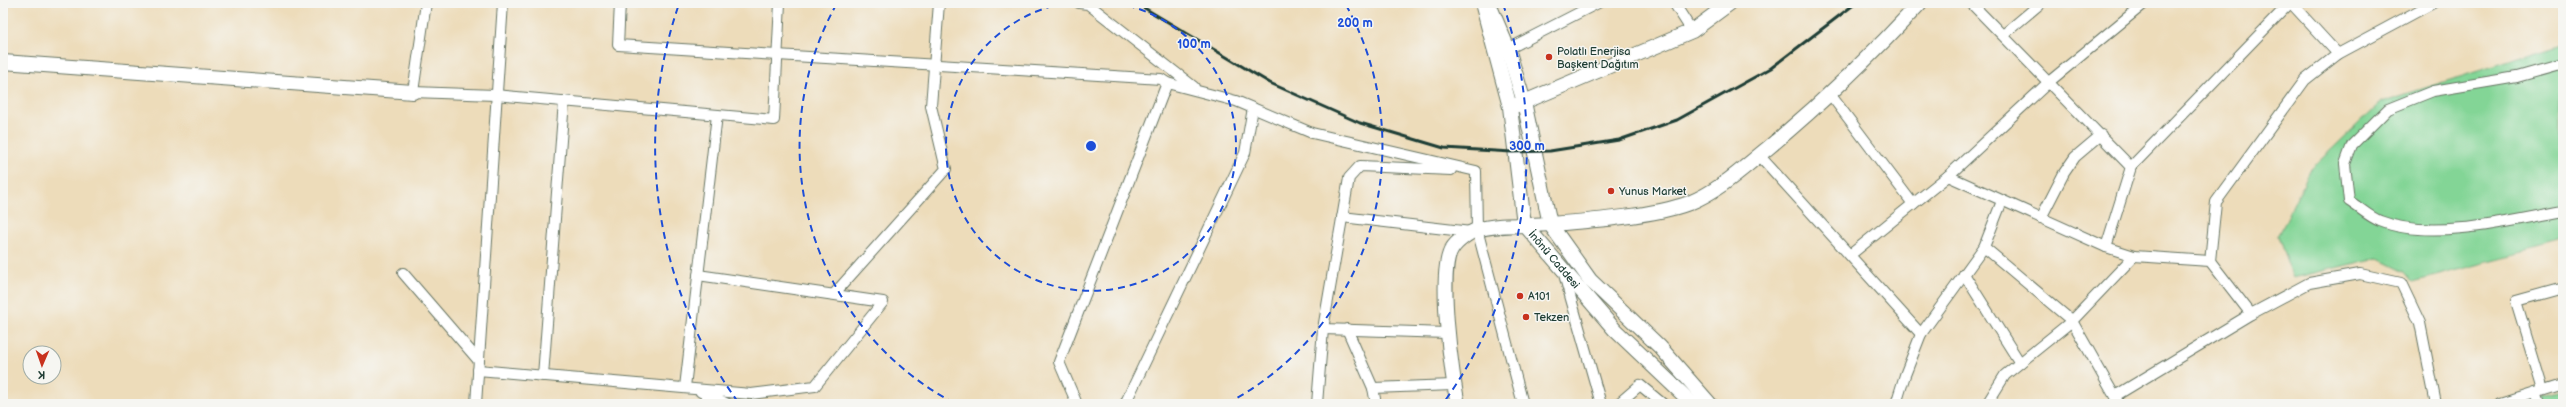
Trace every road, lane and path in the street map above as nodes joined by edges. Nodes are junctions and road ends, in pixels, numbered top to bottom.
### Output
1 (426, 3) edge
2 (503, 3) edge
3 (620, 3) edge
4 (780, 3) edge
5 (939, 3) edge
6 (1080, 3) edge
7 (1482, 3) edge
8 (1488, 3) edge
9 (1674, 3) edge
10 (1730, 3) edge
11 (1920, 3) edge
12 (1971, 3) edge
13 (2041, 3) edge
14 (2145, 3) edge
15 (2291, 3) edge
16 (2433, 3) edge
17 (1595, 4) edge
18 (1692, 31) junction
19 (2003, 35) junction
20 (1508, 49) junction
21 (777, 53) junction
22 (2338, 54) junction
23 (3, 62) edge
24 (2563, 64) edge
25 (934, 66) junction
26 (2050, 81) junction
27 (1167, 83) junction
28 (1197, 89) junction
29 (413, 92) junction
30 (1830, 94) junction
31 (495, 95) junction
32 (564, 101) junction
33 (1524, 102) junction
34 (1510, 107) junction
35 (1253, 108) junction
36 (717, 115) junction
37 (2101, 136) junction
38 (1759, 155) junction
39 (2131, 167) junction
40 (1476, 171) junction
41 (1948, 176) junction
42 (2002, 201) junction
43 (1913, 204) junction
44 (2563, 211) edge
45 (1342, 217) junction
46 (2041, 218) junction
47 (1524, 224) junction
48 (1550, 224) junction
49 (1474, 231) junction
50 (1984, 247) junction
51 (2106, 247) junction
52 (1850, 255) junction
53 (2134, 256) junction
54 (2210, 261) junction
55 (1562, 268) junction
56 (403, 273) dead end
57 (1964, 274) junction
58 (698, 275) junction
59 (2563, 288) edge
60 (834, 294) junction
61 (2251, 314) junction
62 (2072, 321) junction
63 (1323, 329) junction
64 (1347, 329) junction
65 (1447, 333) junction
66 (1921, 334) junction
67 (2020, 363) junction
68 (478, 366) junction
69 (543, 376) junction
70 (2563, 384) edge
71 (1453, 385) junction
72 (689, 387) junction
73 (1372, 388) junction
74 (2539, 392) junction
75 (2117, 400) edge
76 (476, 404) edge
77 (728, 404) edge
78 (1077, 404) edge
79 (1125, 404) edge
80 (1317, 404) edge
81 (1376, 404) edge
82 (1458, 404) edge
83 (1523, 404) edge
84 (1601, 404) edge
85 (1618, 404) edge
86 (1663, 404) edge
87 (1693, 404) edge
88 (1710, 404) edge
89 (1896, 404) edge
90 (1986, 404) edge
91 (2436, 404) edge
92 (2500, 404) edge
93 (2538, 404) edge

1 - 29 street
2 - 31 street
3 - 21 street
4 - 21 street
5 - 25 street
6 - 28 street
7 - 34 street, İnönü Caddesi
8 - 20 street, İnönü Caddesi
9 - 18 street
10 - 18 street
11 - 30 street
12 - 19 street
13 - 19 street
14 - 26 street
15 - 22 street
15 - 39 street
16 - 22 street
17 - 20 street
18 - 33 street
19 - 26 street
20 - 33 street, İnönü Caddesi
21 - 25 street
21 - 36 street
22 - 54 street
23 - 29 street
24 - 44 street
25 - 27 street
25 - 60 street
26 - 37 street
26 - 41 street
27 - 28 street
27 - 78 street
28 - 35 street
29 - 31 street
30 - 38 street
30 - 43 street
31 - 32 street
31 - 68 street
32 - 36 street
32 - 69 street
33 - 34 street
33 - 48 street, İnönü Caddesi
34 - 47 street, İnönü Caddesi
35 - 40 street
35 - 79 street
36 - 58 street
37 - 39 street
37 - 46 street
38 - 48 street
38 - 52 street
39 - 51 street
40 - 45 street
40 - 49 street
41 - 42 street
41 - 43 street
42 - 46 street
42 - 50 street
43 - 52 street
45 - 49 street
45 - 63 street
46 - 51 street
47 - 48 street
47 - 49 street
47 - 55 street, İnönü Caddesi
48 - 88 street, İnönü Caddesi
49 - 65 street
49 - 83 street
50 - 57 street
50 - 62 street
51 - 53 street
52 - 66 street
53 - 54 street
53 - 62 street
54 - 61 street
55 - 84 street
55 - 87 street, İnönü Caddesi
56 - 68 street
57 - 66 street
57 - 67 street
58 - 60 street
58 - 72 street
59 - 74 street
60 - 72 street
61 - 75 street
61 - 91 street
62 - 67 street
62 - 75 street
63 - 64 street
63 - 80 street
64 - 65 street
64 - 73 street
65 - 71 street
66 - 89 street
67 - 90 street
68 - 69 street
68 - 76 street
69 - 72 street
70 - 74 street
71 - 73 street
71 - 82 street
72 - 77 street
73 - 81 street
74 - 92 street
74 - 93 street
85 - 86 street

